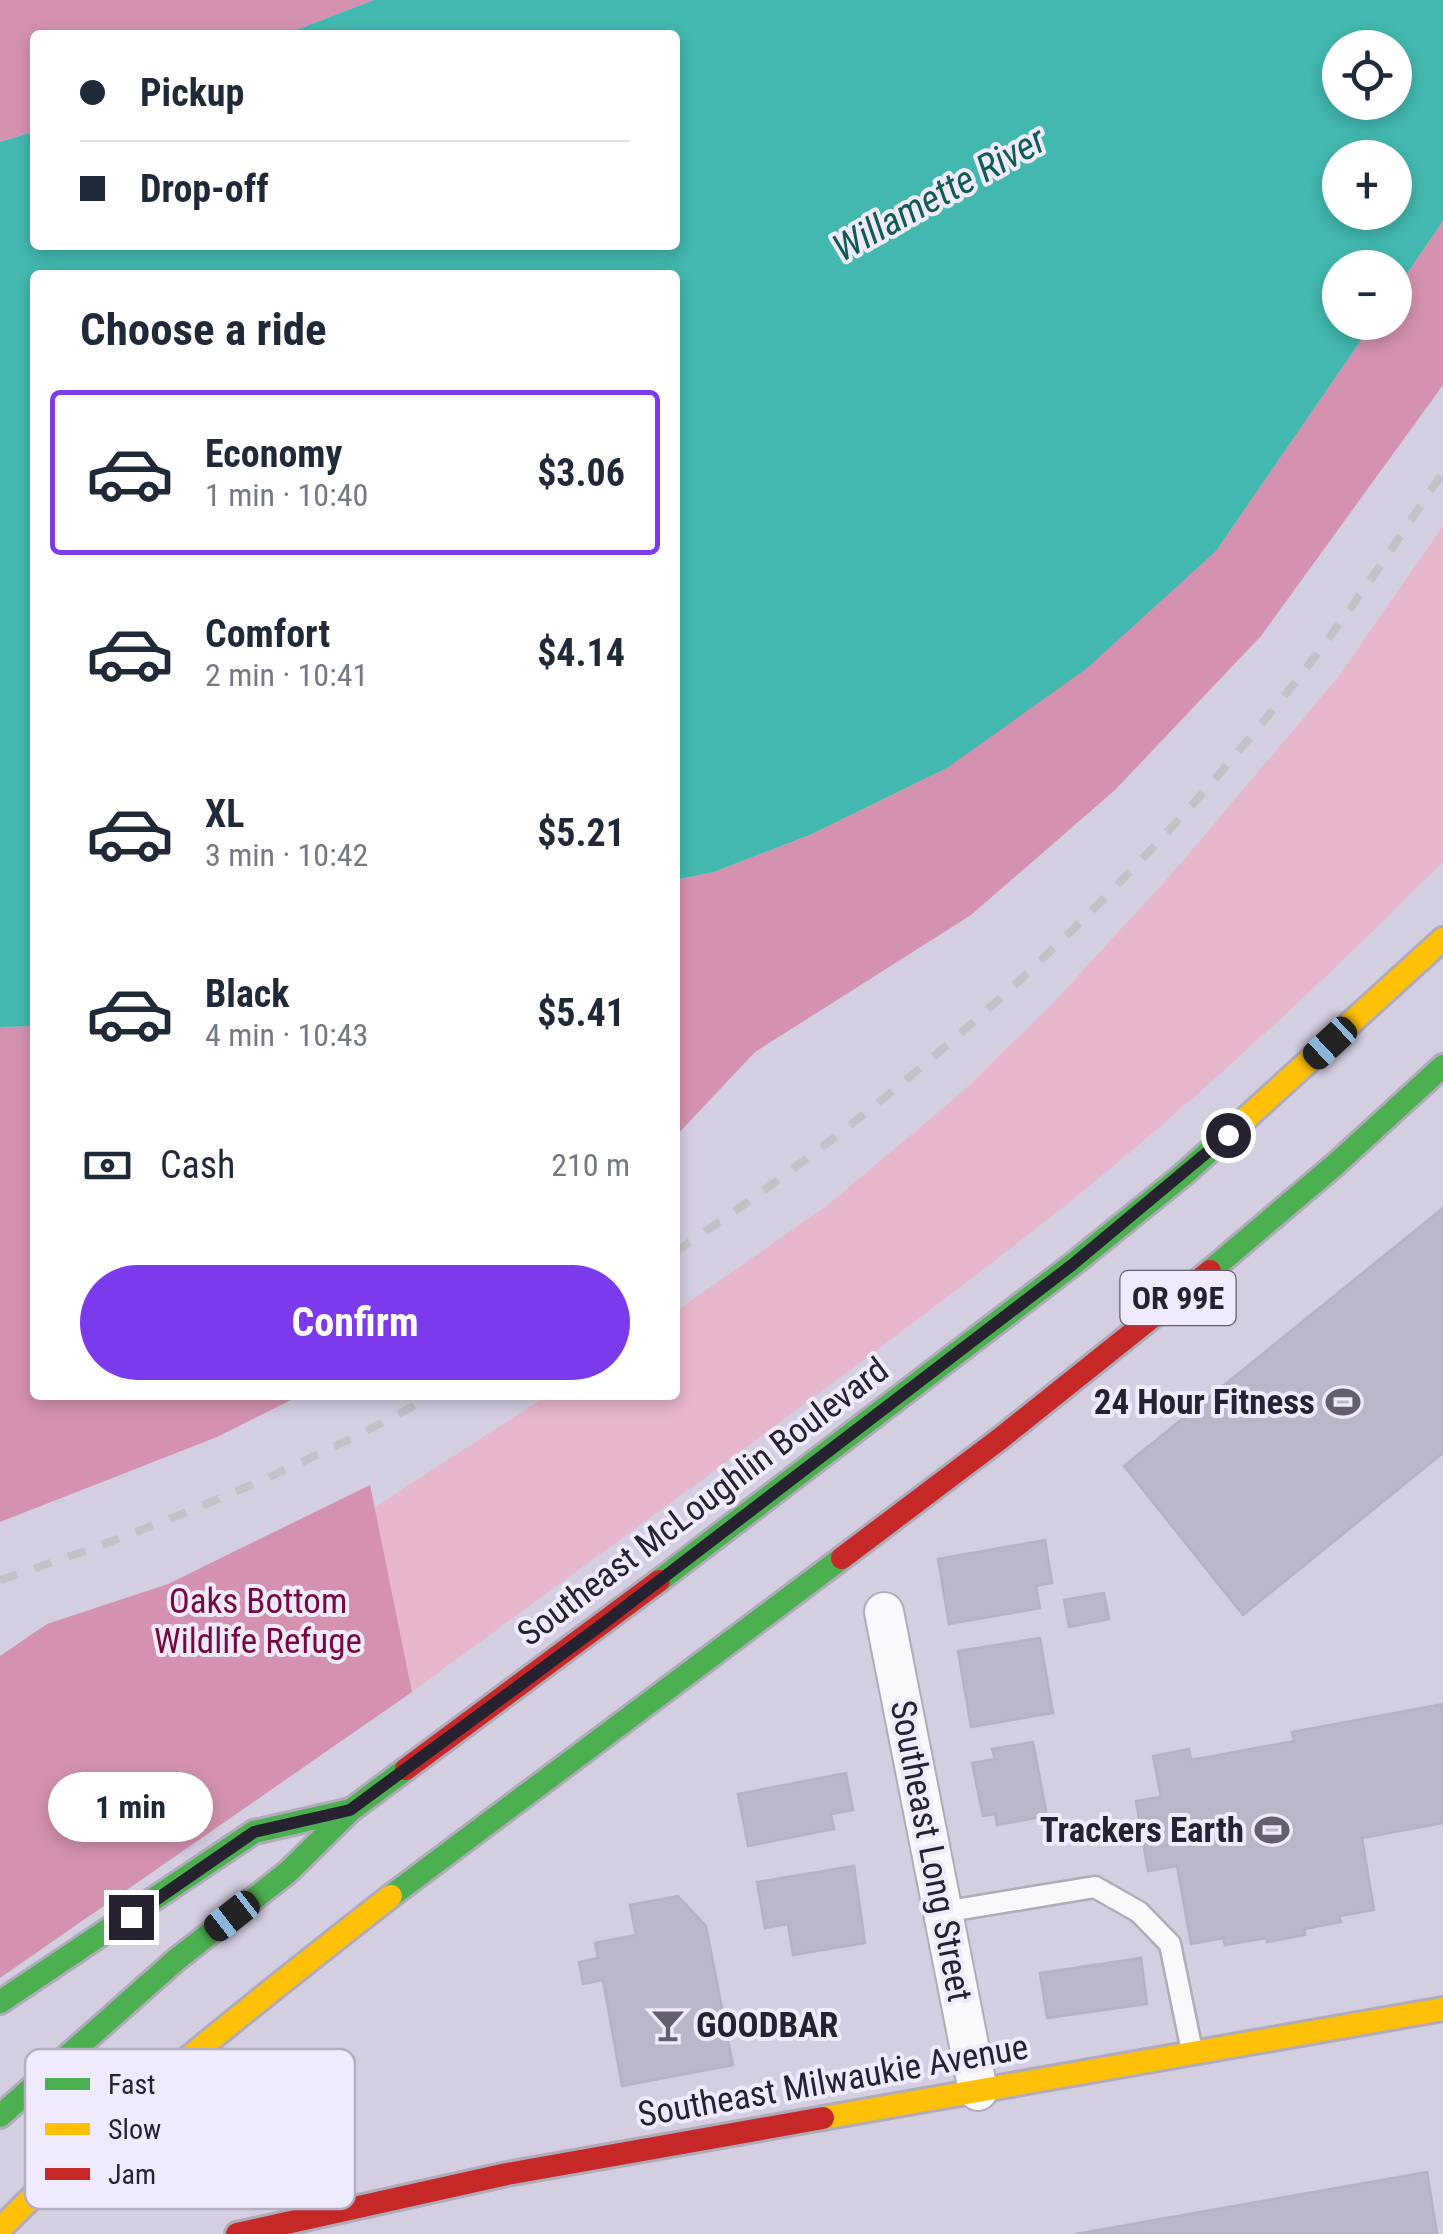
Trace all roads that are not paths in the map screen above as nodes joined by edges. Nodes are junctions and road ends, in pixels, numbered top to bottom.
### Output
1 (1443, 938) edge
2 (1443, 1066) edge
3 (884, 1612) dead end
4 (350, 1810) junction
5 (943, 1912) junction
6 (0, 2002) edge
7 (1443, 2009) edge
8 (76, 2049) edge
9 (201, 2049) edge
10 (1192, 2053) junction
11 (978, 2090) junction
12 (25, 2094) edge
13 (0, 2116) edge
14 (25, 2206) edge
15 (355, 2208) edge
16 (350, 2209) edge
17 (0, 2229) edge
18 (237, 2234) edge

1 - 4 main road, Southeast McLoughlin Boulevard / OR 99E
2 - 9 main road, OR 99E
3 - 5 street, Southeast Long Street
4 - 6 main road
4 - 8 main road, Southeast McLoughlin Boulevard / OR 99E
5 - 10 lane
5 - 11 street, Southeast Long Street
7 - 10 main road, Southeast Milwaukie Avenue
10 - 11 main road, Southeast Milwaukie Avenue
11 - 15 main road, Southeast Milwaukie Avenue
12 - 13 main road, Southeast McLoughlin Boulevard / OR 99E
14 - 17 main road, OR 99E
16 - 18 main road, Southeast Milwaukie Avenue

